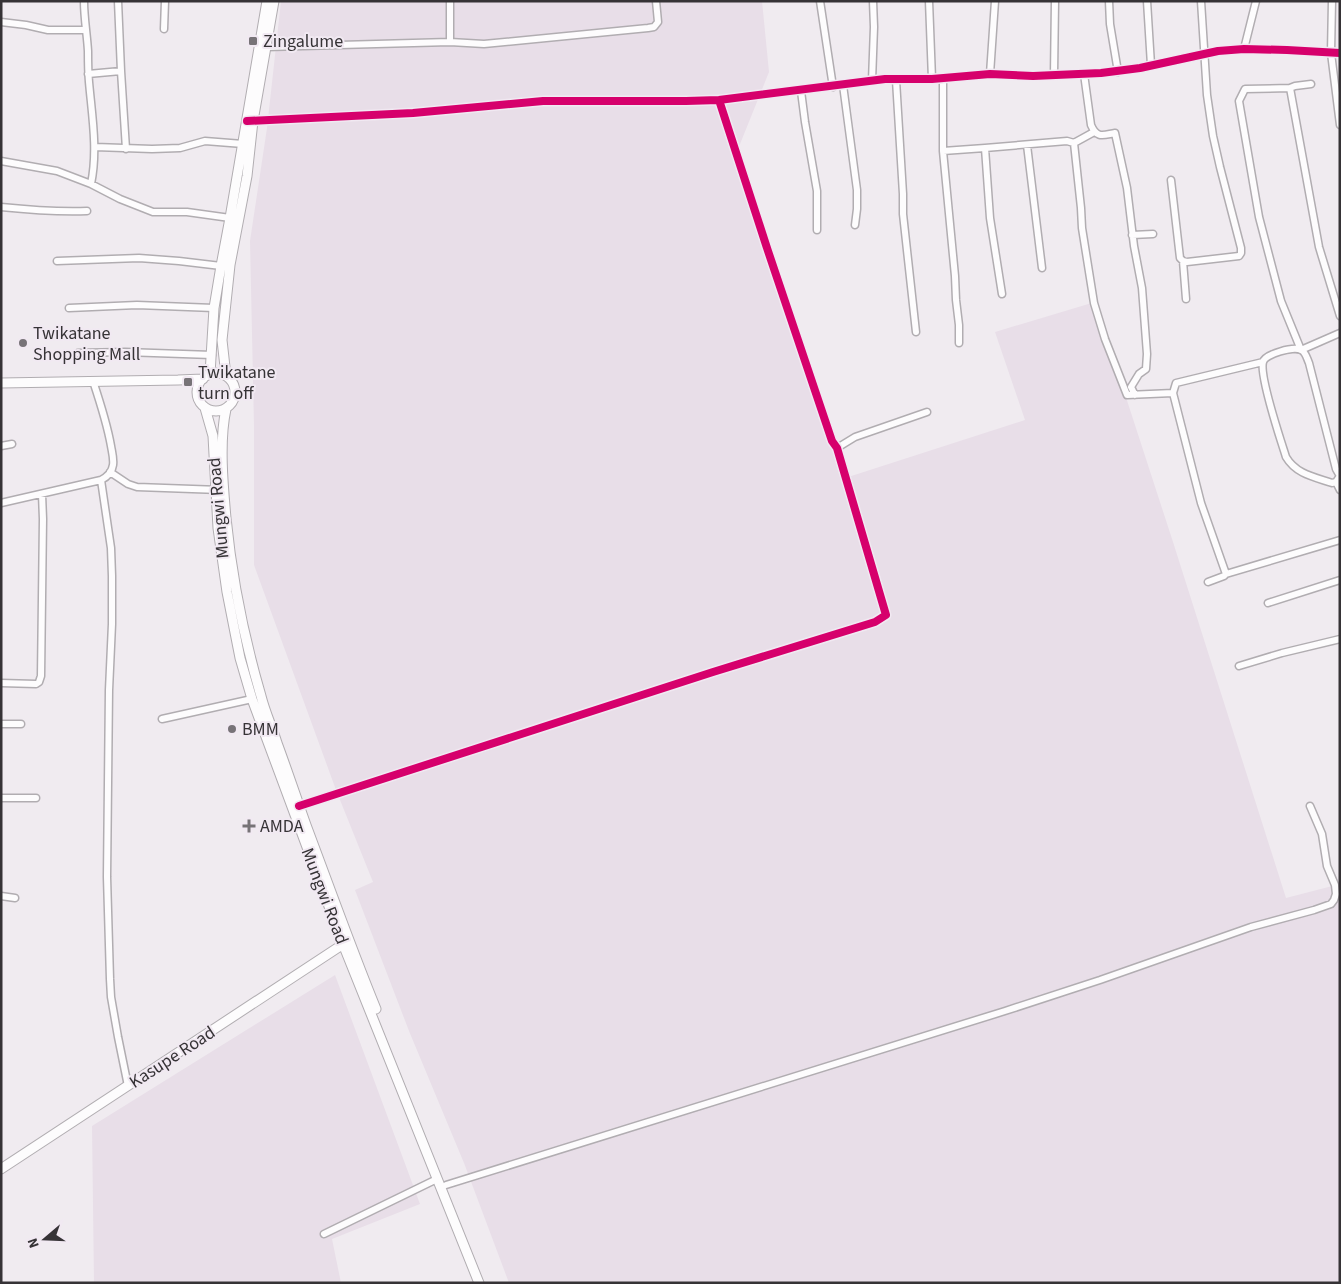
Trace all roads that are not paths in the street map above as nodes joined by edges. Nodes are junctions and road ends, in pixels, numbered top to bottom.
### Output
1 (84, 1) edge
2 (118, 1) edge
3 (165, 1) edge
4 (267, 1) edge
5 (274, 1) edge
6 (450, 1) edge
7 (656, 1) edge
8 (820, 1) edge
9 (873, 1) edge
10 (929, 1) edge
11 (995, 1) edge
12 (1055, 1) edge
13 (1109, 1) edge
14 (1147, 1) edge
15 (1201, 1) edge
16 (1256, 1) edge
17 (1332, 1) edge
18 (1, 22) edge
19 (164, 29) dead end
20 (86, 30) junction
21 (450, 42) junction
22 (266, 48) junction
23 (1244, 49) junction
24 (1203, 53) junction
25 (1331, 53) junction
26 (1340, 53) edge
27 (1150, 65) junction
28 (121, 71) junction
29 (1118, 72) junction
30 (88, 74) junction
31 (990, 74) junction
32 (1084, 74) junction
33 (1054, 75) junction
34 (943, 78) junction
35 (932, 79) junction
36 (872, 80) junction
37 (896, 80) junction
38 (1311, 84) dead end
39 (843, 85) junction
40 (833, 86) junction
41 (1290, 88) junction
42 (801, 90) junction
43 (719, 100) junction
44 (250, 121) junction
45 (1340, 125) edge
46 (1094, 132) junction
47 (1074, 143) junction
48 (243, 144) junction
49 (1027, 145) junction
50 (95, 147) junction
51 (986, 148) junction
52 (126, 149) junction
53 (943, 150) junction
54 (1, 161) edge
55 (1171, 180) dead end
56 (91, 184) junction
57 (1, 207) edge
58 (87, 211) dead end
59 (230, 218) junction
60 (854, 225) dead end
61 (817, 230) dead end
62 (1153, 234) dead end
63 (1132, 235) junction
64 (57, 261) dead end
65 (1184, 261) junction
66 (220, 266) junction
67 (1042, 268) dead end
68 (1002, 294) dead end
69 (1186, 299) dead end
70 (69, 308) dead end
71 (214, 308) junction
72 (1340, 316) edge
73 (916, 332) dead end
74 (1340, 333) edge
75 (959, 343) dead end
76 (1301, 350) junction
77 (78, 353) dead end
78 (212, 355) junction
79 (1262, 362) junction
80 (207, 376) junction
81 (226, 376) junction
82 (178, 380) junction
83 (93, 381) junction
84 (1, 382) edge
85 (197, 392) junction
86 (1173, 393) junction
87 (1135, 395) junction
88 (205, 408) junction
89 (226, 409) junction
90 (927, 412) dead end
91 (12, 444) dead end
92 (1, 446) edge
93 (837, 448) junction
94 (110, 472) junction
95 (1339, 478) edge
96 (101, 480) junction
97 (219, 490) junction
98 (1340, 490) edge
99 (42, 494) junction
100 (1, 503) edge
101 (1340, 540) edge
102 (1226, 574) junction
103 (1340, 580) edge
104 (1208, 582) dead end
105 (1268, 604) dead end
106 (1340, 639) edge
107 (1239, 666) dead end
108 (1, 683) edge
109 (252, 699) junction
110 (162, 719) dead end
111 (1, 724) edge
112 (21, 724) dead end
113 (1, 798) edge
114 (36, 798) dead end
115 (299, 806) junction
116 (1310, 806) dead end
117 (1, 896) edge
118 (15, 898) dead end
119 (346, 943) junction
120 (128, 1086) junction
121 (1, 1170) edge
122 (437, 1178) junction
123 (446, 1185) junction
124 (324, 1234) dead end
125 (479, 1283) edge
126 (484, 1283) edge

1 - 20 street
2 - 28 street
3 - 19 street
4 - 44 main road
5 - 22 main road
6 - 21 street
7 - 21 street
8 - 40 street
9 - 36 street
10 - 35 street
11 - 31 street
12 - 33 street
13 - 29 street
14 - 27 street
15 - 24 street
16 - 23 street
17 - 25 street
18 - 20 street
20 - 30 street
21 - 22 street
22 - 44 main road
23 - 24 street
23 - 25 street
24 - 27 street
24 - 65 street
25 - 26 street
25 - 45 street
27 - 29 street
28 - 30 street
28 - 52 street
29 - 32 street
30 - 50 street
31 - 33 street
31 - 34 street
32 - 33 street
32 - 46 street
34 - 35 street
34 - 53 street
35 - 37 street
36 - 37 street
36 - 39 street
37 - 73 street
38 - 41 street
39 - 40 street
39 - 60 street
40 - 42 street
41 - 72 street
41 - 76 street
42 - 43 street
42 - 61 street
43 - 44 street
43 - 93 street
44 - 48 main road
44 - 81 main road
46 - 47 street
46 - 63 street
47 - 49 street
47 - 87 street
48 - 52 street
48 - 59 main road
49 - 51 street
49 - 67 street
50 - 52 street
50 - 56 street
51 - 53 street
51 - 68 street
53 - 75 street
54 - 56 street
55 - 65 street
56 - 59 street
57 - 58 street
59 - 66 main road
62 - 63 street
63 - 87 street
64 - 66 street
65 - 69 street
66 - 71 main road
70 - 71 street
71 - 78 main road
74 - 76 street
76 - 79 street
76 - 95 street
77 - 78 street
78 - 80 main road
79 - 86 street
79 - 95 street
80 - 81 main road
80 - 82 main road
80 - 85 main road
81 - 89 main road
82 - 83 main road
82 - 85 main road
83 - 84 main road
83 - 94 street
85 - 88 main road
86 - 87 street
86 - 102 street
88 - 89 main road
88 - 97 main road, Mungwi Road
89 - 97 main road, Mungwi Road
90 - 93 street
91 - 92 street
93 - 115 street
94 - 96 street
94 - 97 street
95 - 98 street
96 - 99 street
96 - 120 street
97 - 109 main road, Mungwi Road
97 - 115 main road, Mungwi Road
99 - 100 street
99 - 108 street
101 - 102 street
102 - 104 street
103 - 105 street
106 - 107 street
109 - 110 street
109 - 119 main road, Mungwi Road
111 - 112 street
113 - 114 street
115 - 119 main road, Mungwi Road
116 - 123 street
117 - 118 street
119 - 120 main road, Kasupe Road
119 - 122 main road, Mungwi Road
119 - 123 main road, Mungwi Road
120 - 121 main road, Kasupe Road
122 - 124 street
122 - 125 main road, Mungwi Road
123 - 126 main road, Mungwi Road

